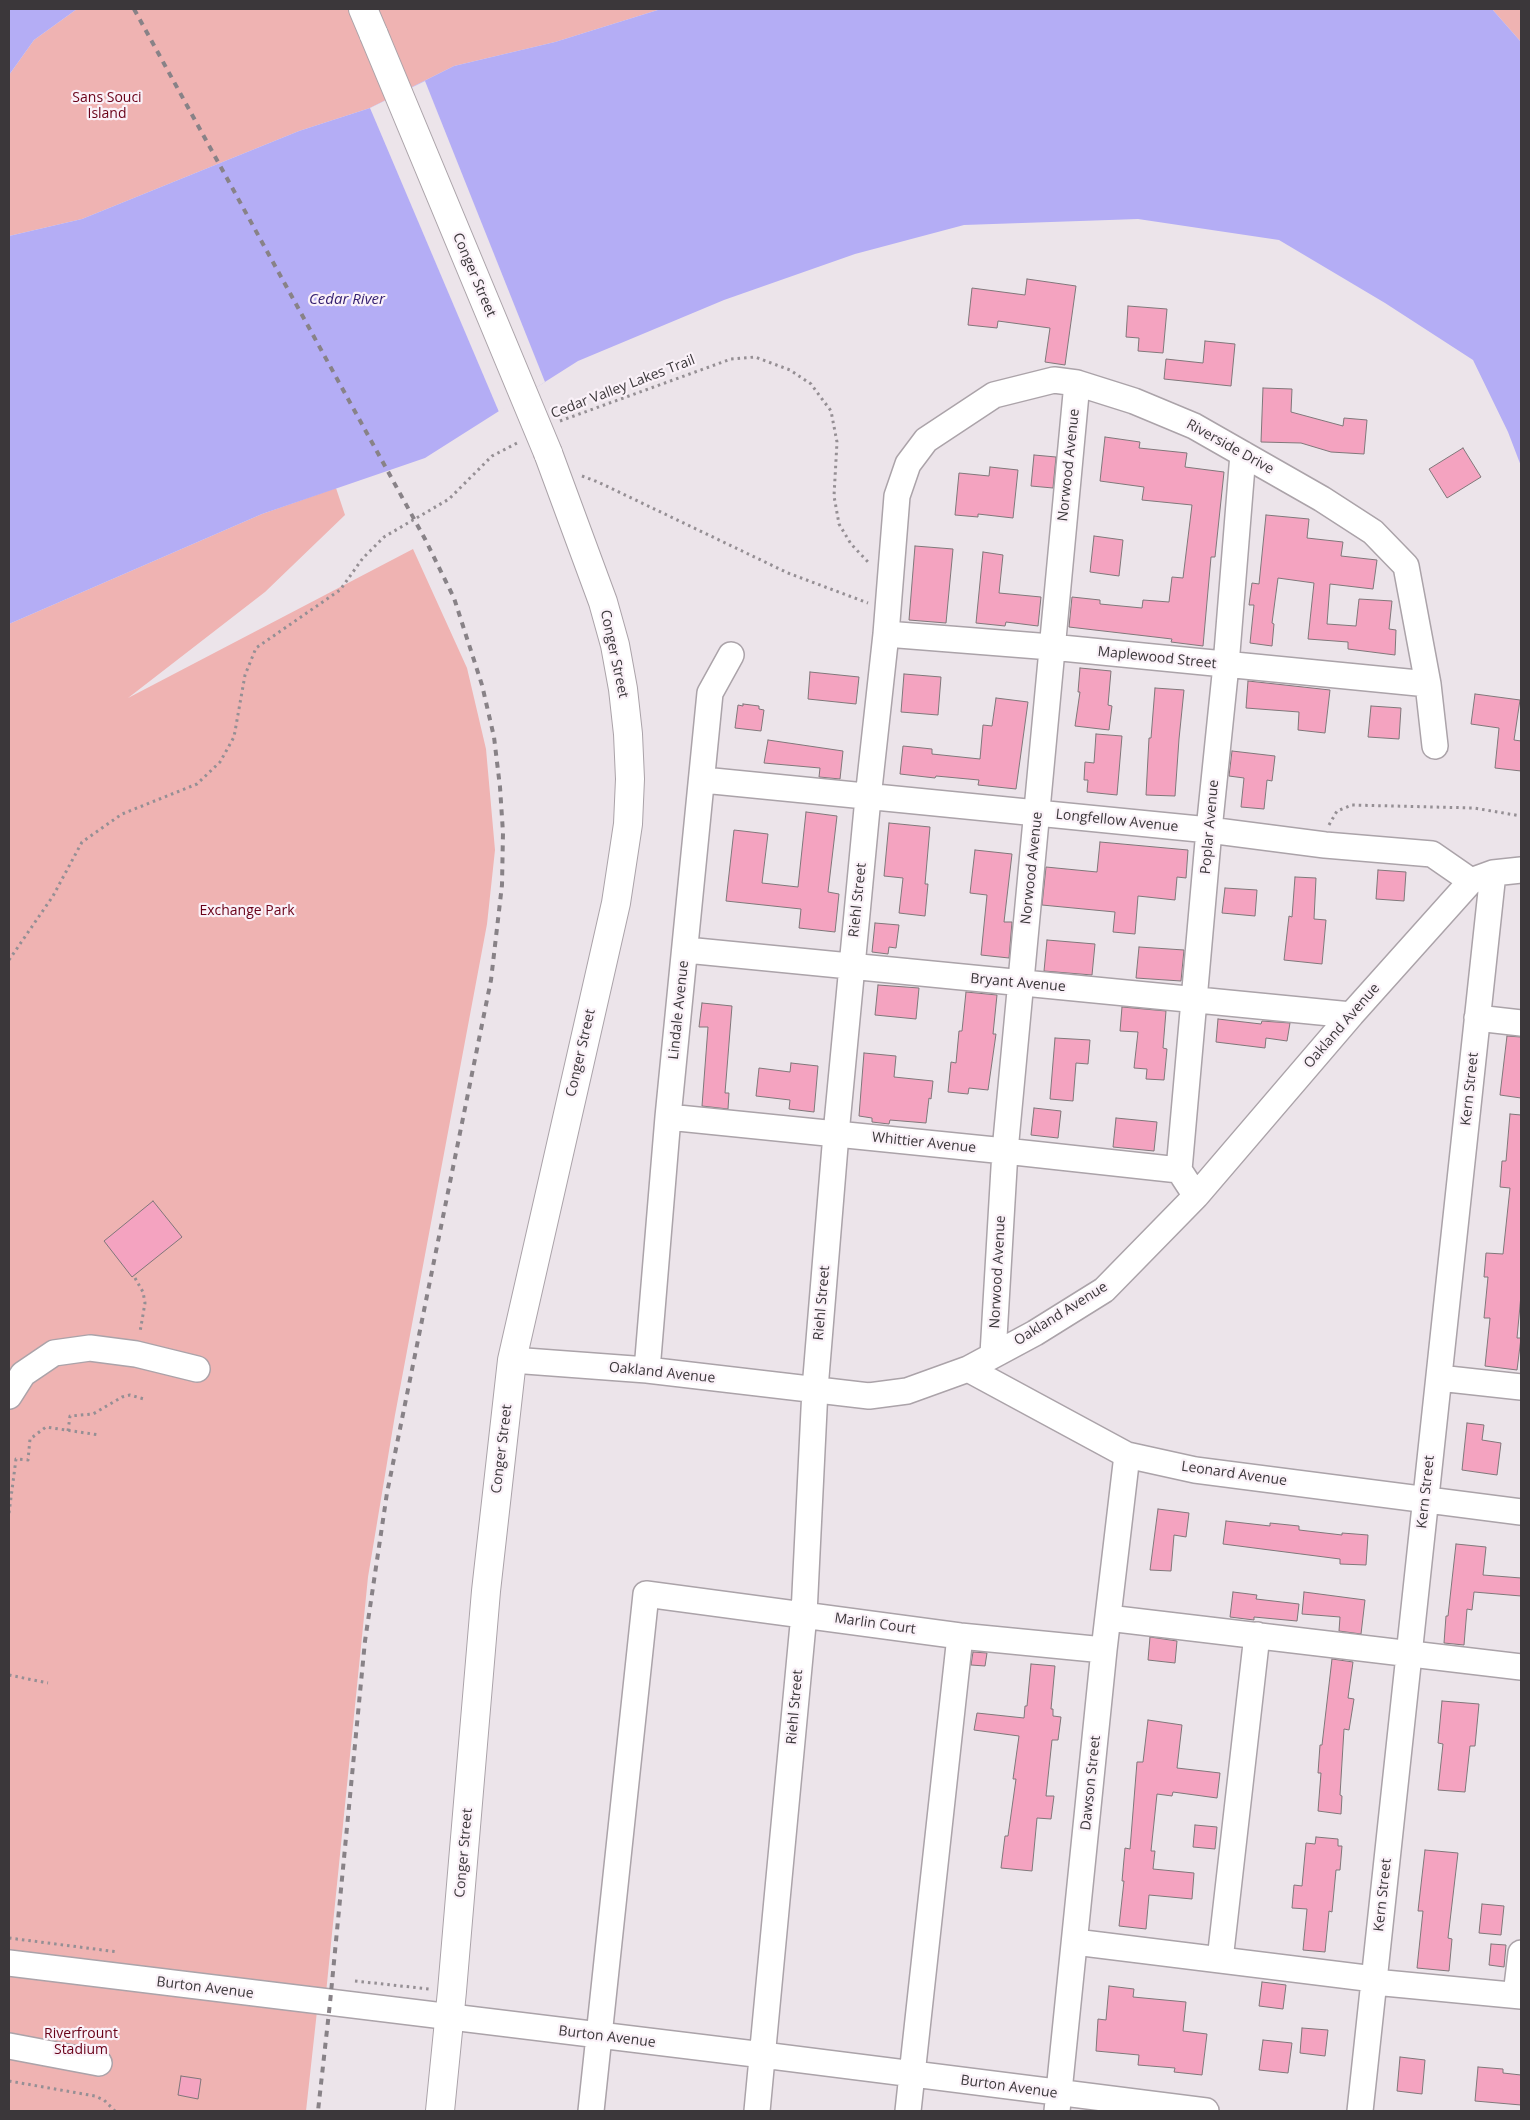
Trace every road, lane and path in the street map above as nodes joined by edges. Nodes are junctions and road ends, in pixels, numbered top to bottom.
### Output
1 (363, 9) edge
2 (1077, 383) junction
3 (557, 422) dead end
4 (525, 439) dead end
5 (1243, 454) junction
6 (550, 459) junction
7 (897, 496) joint
8 (888, 610) junction
9 (1051, 647) junction
10 (731, 655) dead end
11 (1226, 665) junction
12 (1428, 684) junction
13 (1435, 746) dead end
14 (703, 780) junction
15 (868, 798) junction
16 (1038, 813) junction
17 (1521, 816) edge
18 (1209, 830) junction
19 (1325, 845) junction
20 (1521, 870) edge
21 (1482, 877) junction
22 (686, 950) junction
23 (9, 960) edge
24 (852, 967) junction
25 (1021, 983) junction
26 (1195, 999) junction
27 (1351, 1015) junction
28 (1477, 1018) junction
29 (1521, 1023) edge
30 (668, 1117) junction
31 (836, 1134) junction
32 (1005, 1151) junction
33 (1179, 1170) junction
34 (1196, 1196) junction
35 (135, 1278) dead end
36 (993, 1354) junction
37 (140, 1355) junction
38 (512, 1360) junction
39 (197, 1369) dead end
40 (968, 1369) junction
41 (647, 1370) junction
42 (1439, 1378) junction
43 (1521, 1387) edge
44 (814, 1390) junction
45 (9, 1396) edge
46 (144, 1399) dead end
47 (68, 1431) junction
48 (99, 1435) dead end
49 (1127, 1455) junction
50 (1425, 1500) junction
51 (1521, 1512) edge
52 (9, 1513) edge
53 (804, 1614) junction
54 (1108, 1618) junction
55 (1257, 1635) junction
56 (960, 1636) junction
57 (1104, 1650) junction
58 (1409, 1654) junction
59 (1521, 1667) edge
60 (9, 1676) edge
61 (48, 1683) dead end
62 (9, 1938) edge
63 (1074, 1942) junction
64 (125, 1953) dead end
65 (1521, 1953) edge
66 (1220, 1960) junction
67 (9, 1964) edge
68 (1374, 1980) junction
69 (354, 1981) dead end
70 (1519, 1995) edge
71 (451, 2004) junction
72 (599, 2036) junction
73 (9, 2046) edge
74 (763, 2055) junction
75 (99, 2063) dead end
76 (912, 2074) junction
77 (9, 2081) edge
78 (1058, 2102) edge
79 (115, 2111) edge
80 (440, 2111) edge
81 (591, 2111) edge
82 (757, 2111) edge
83 (908, 2111) edge
84 (1206, 2111) edge
85 (1360, 2111) edge

1 - 6 main road, Conger Street, bridge
2 - 5 street, Riverside Drive
2 - 7 street, Riverside Drive
2 - 9 street, Norwood Avenue
3 - 8 path, Cedar Valley Lakes Trail
4 - 23 path
5 - 11 street, Poplar Avenue
5 - 12 street, Riverside Drive
6 - 8 path
6 - 38 main road, Conger Street
7 - 8 street, Riehl Street
8 - 9 street, Maplewood Street
8 - 15 street, Riehl Street
9 - 11 street, Maplewood Street
9 - 16 street, Norwood Avenue
10 - 14 street, Lindale Avenue
11 - 12 street, Maplewood Street
11 - 18 street, Poplar Avenue
12 - 13 street, Riverside Drive
14 - 15 street, Longfellow Avenue
14 - 22 street, Lindale Avenue
15 - 16 street, Longfellow Avenue
15 - 24 street, Riehl Street
16 - 18 street, Longfellow Avenue
16 - 25 street, Norwood Avenue
17 - 19 path
18 - 19 street, Longfellow Avenue
18 - 26 street, Poplar Avenue
19 - 21 street, Longfellow Avenue
20 - 21 street
21 - 27 street, Oakland Avenue
21 - 28 street, Kern Street
22 - 24 street, Bryant Avenue
22 - 30 street, Lindale Avenue
24 - 25 street, Bryant Avenue
24 - 31 street, Riehl Street
25 - 26 street, Bryant Avenue
25 - 32 street, Norwood Avenue
26 - 27 street, Bryant Avenue
26 - 33 street, Poplar Avenue
27 - 34 street, Oakland Avenue
28 - 29 street
28 - 42 street, Kern Street
30 - 31 street, Whittier Avenue
30 - 41 street, Lindale Avenue
31 - 32 street, Whittier Avenue
31 - 44 street, Riehl Street
32 - 33 street, Whittier Avenue
32 - 36 street, Norwood Avenue
33 - 34 street
34 - 36 street, Oakland Avenue
35 - 37 path
36 - 40 street, Oakland Avenue
37 - 39 street
37 - 45 street
38 - 41 street, Oakland Avenue
38 - 71 main road, Conger Street
40 - 44 street, Oakland Avenue
40 - 49 street, Leonard Avenue
41 - 44 street, Oakland Avenue
42 - 43 street
42 - 50 street, Kern Street
44 - 53 street, Riehl Street
46 - 47 path
47 - 48 path
47 - 52 path
49 - 50 street, Leonard Avenue
49 - 54 street, Dawson Street
50 - 51 street, Leonard Avenue
50 - 58 street, Kern Street
53 - 56 street, Marlin Court
53 - 72 street, Marlin Court
53 - 74 street, Riehl Street
54 - 55 street
54 - 57 street, Dawson Street
55 - 58 street
55 - 66 street
56 - 57 street, Marlin Court
56 - 76 street
57 - 63 street, Dawson Street
58 - 59 street
58 - 68 street, Kern Street
60 - 61 path
62 - 64 path
63 - 66 street
63 - 78 street, Dawson Street
65 - 70 street
66 - 68 street
67 - 71 street, Burton Avenue
68 - 70 street
68 - 85 street, Kern Street
69 - 71 path
71 - 72 street, Burton Avenue
71 - 80 main road, Conger Street
72 - 74 street, Burton Avenue
72 - 81 street
73 - 75 street
74 - 76 street, Burton Avenue
74 - 82 street, Riehl Street
76 - 78 street, Burton Avenue
76 - 83 street
77 - 79 path
78 - 84 street, Burton Avenue

